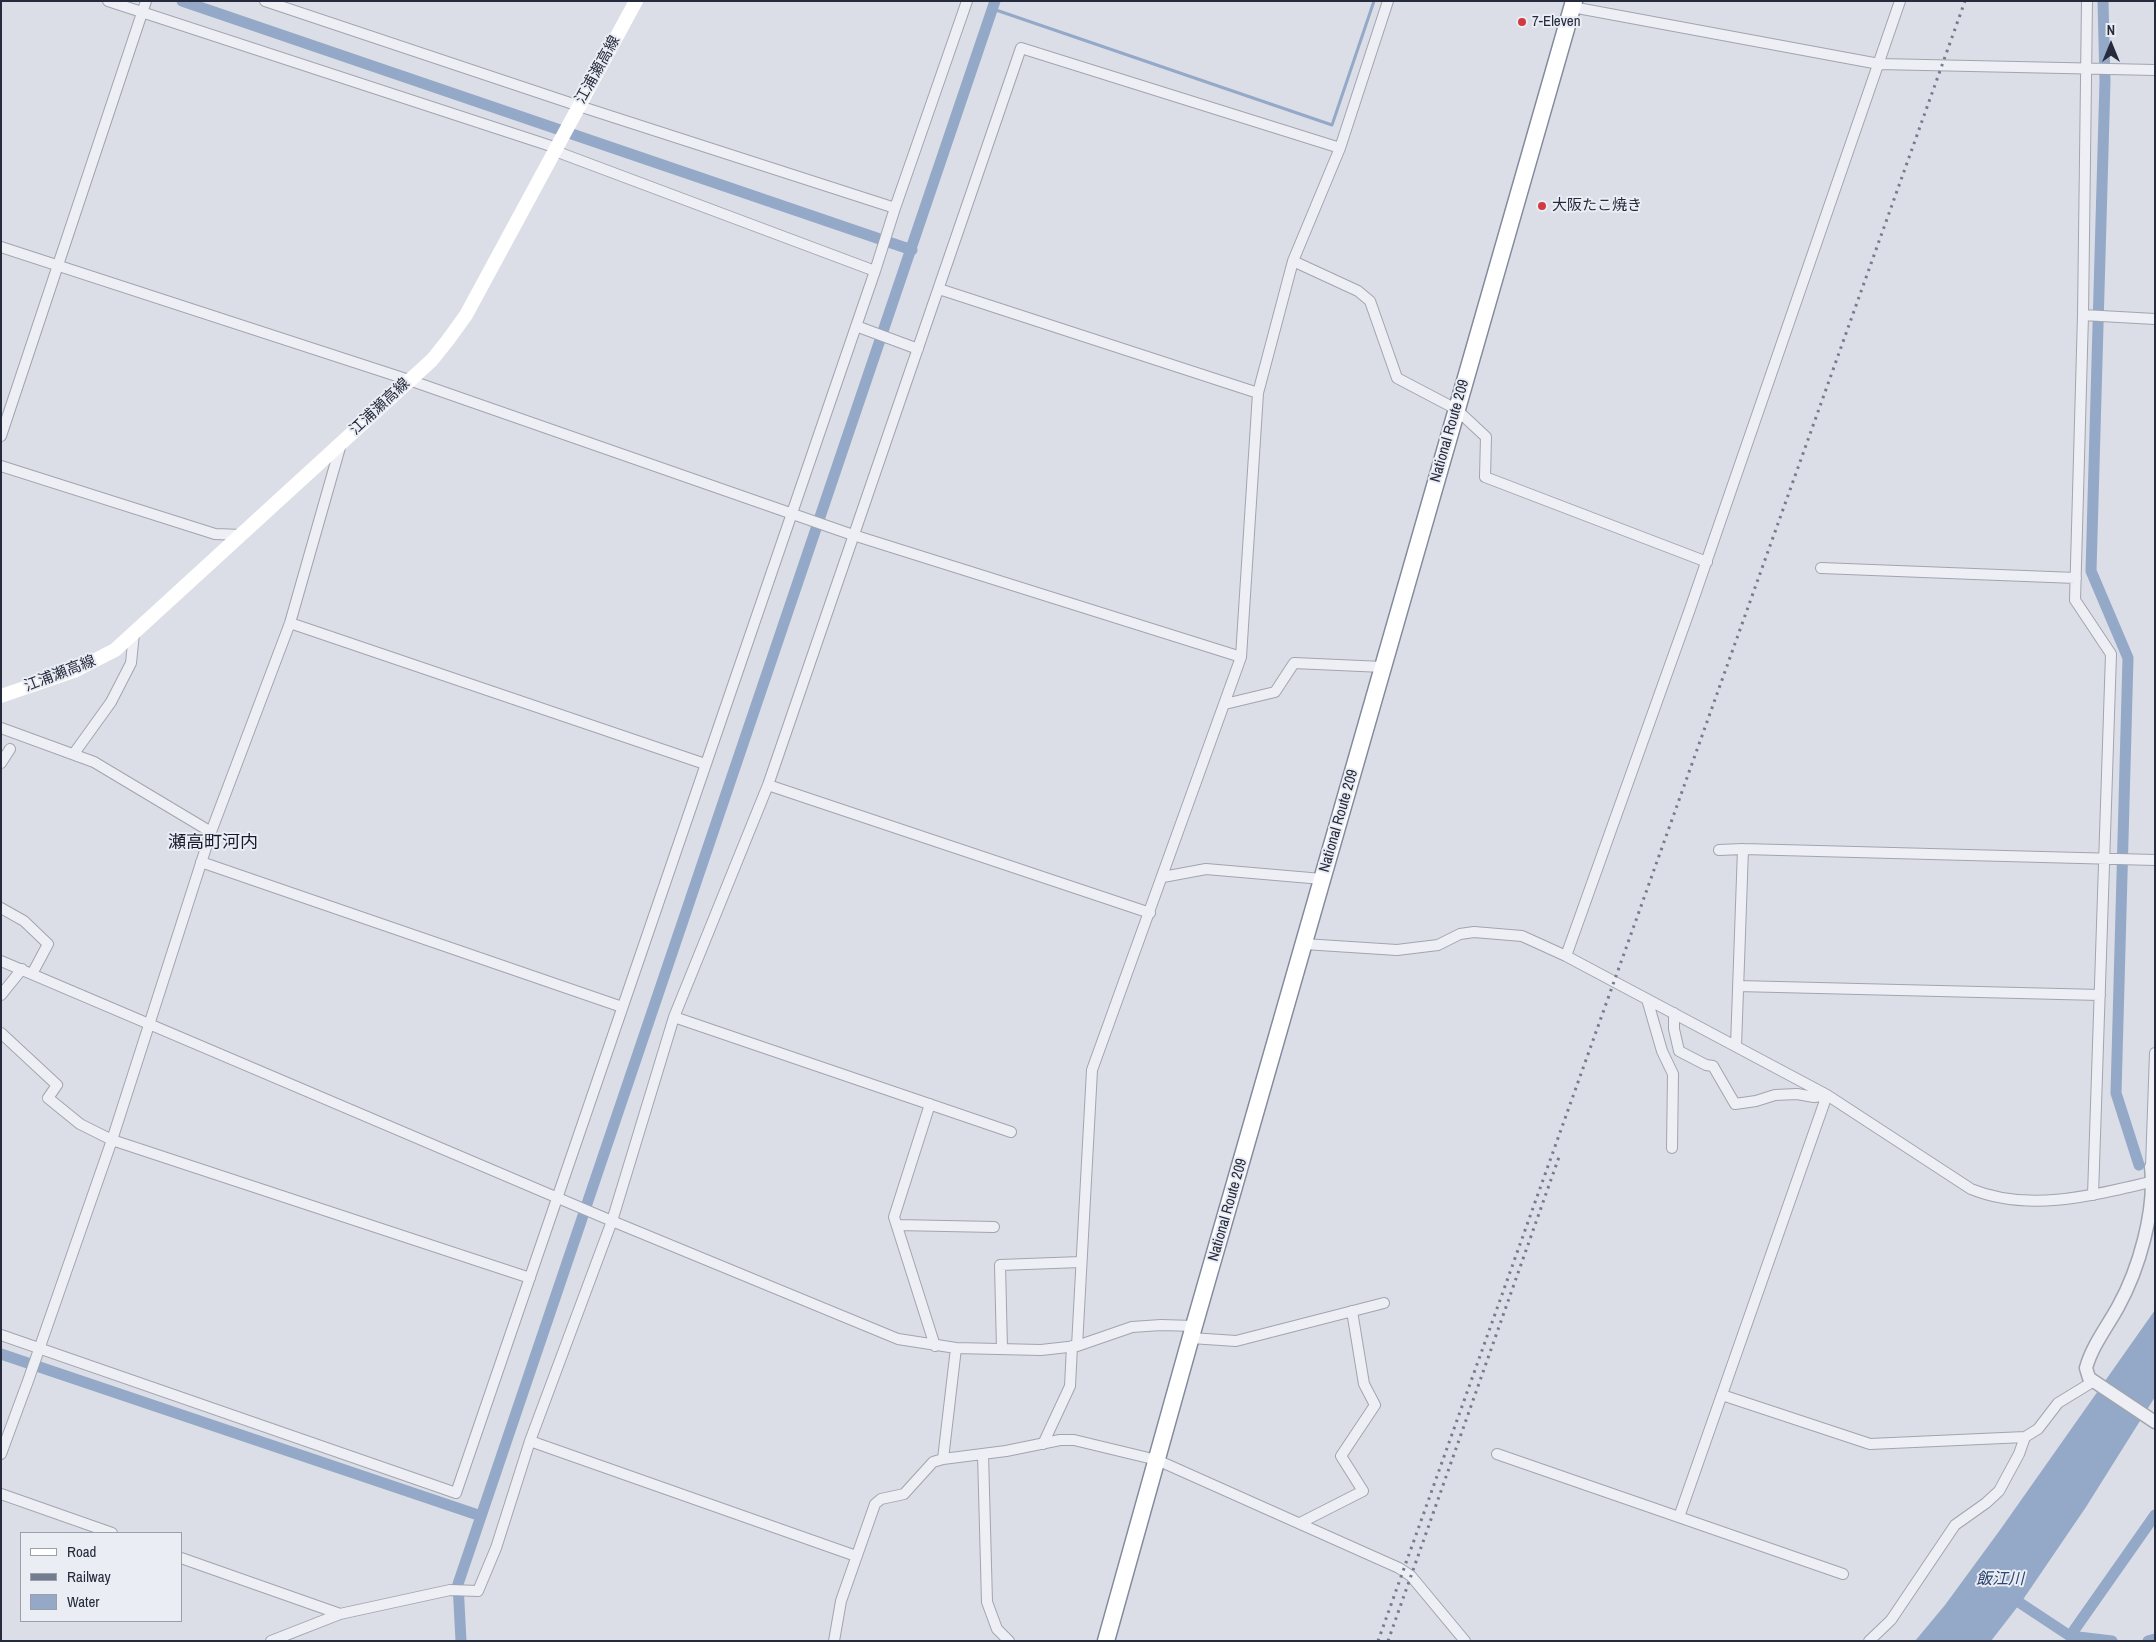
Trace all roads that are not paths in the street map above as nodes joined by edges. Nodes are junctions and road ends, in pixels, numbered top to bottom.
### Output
1 (108, 1) edge
2 (265, 1) edge
3 (636, 1) edge
4 (967, 1) edge
5 (1388, 1) edge
6 (1900, 1) edge
7 (2087, 1) edge
8 (1573, 4) edge
9 (144, 7) edge
10 (1879, 64) junction
11 (2086, 68) junction
12 (2155, 70) edge
13 (577, 109) junction
14 (1340, 148) junction
15 (556, 149) junction
16 (895, 208) junction
17 (1, 247) edge
18 (1293, 262) junction
19 (57, 267) junction
20 (875, 271) junction
21 (939, 289) junction
22 (2082, 315) junction
23 (2155, 319) edge
24 (858, 327) junction
25 (915, 348) junction
26 (409, 380) junction
27 (1258, 393) junction
28 (1456, 409) junction
29 (1, 436) edge
30 (341, 443) junction
31 (1, 466) edge
32 (793, 515) junction
33 (852, 534) junction
34 (242, 536) junction
35 (1707, 562) junction
36 (1821, 568) dead end
37 (2076, 578) junction
38 (290, 623) junction
39 (134, 633) junction
40 (1242, 657) junction
41 (1383, 667) junction
42 (1, 696) edge
43 (1225, 704) junction
44 (1, 728) edge
45 (10, 749) dead end
46 (77, 756) junction
47 (1, 763) edge
48 (705, 764) junction
49 (768, 785) junction
50 (211, 832) junction
51 (1743, 849) junction
52 (1719, 850) dead end
53 (2104, 859) junction
54 (2155, 860) edge
55 (201, 862) junction
56 (1163, 877) junction
57 (1322, 879) junction
58 (1, 908) edge
59 (1150, 913) junction
60 (1304, 944) junction
61 (1566, 956) junction
62 (1, 961) edge
63 (27, 972) junction
64 (1738, 986) junction
65 (1, 995) edge
66 (2100, 995) junction
67 (1647, 999) junction
68 (622, 1007) junction
69 (1674, 1013) junction
70 (674, 1017) junction
71 (148, 1024) junction
72 (1, 1033) edge
73 (1736, 1046) junction
74 (2155, 1052) edge
75 (1827, 1094) junction
76 (930, 1104) junction
77 (1011, 1132) dead end
78 (112, 1140) junction
79 (1672, 1148) dead end
80 (2151, 1167) joint
81 (2154, 1181) edge
82 (2093, 1195) junction
83 (561, 1199) junction
84 (2152, 1214) edge
85 (612, 1221) junction
86 (897, 1224) junction
87 (994, 1227) dead end
88 (1081, 1262) junction
89 (530, 1278) junction
90 (1384, 1303) dead end
91 (1352, 1311) junction
92 (1193, 1332) junction
93 (1, 1335) edge
94 (935, 1346) junction
95 (1074, 1346) junction
96 (40, 1348) junction
97 (956, 1348) junction
98 (1002, 1349) junction
99 (2094, 1381) junction
100 (1722, 1395) junction
101 (2155, 1422) edge
102 (2025, 1437) junction
103 (530, 1442) junction
104 (1043, 1444) junction
105 (1, 1454) edge
106 (984, 1454) junction
107 (1497, 1454) dead end
108 (944, 1459) junction
109 (1157, 1460) junction
110 (1, 1494) edge
111 (1679, 1517) junction
112 (1300, 1523) junction
113 (109, 1532) edge
114 (856, 1556) junction
115 (182, 1558) edge
116 (1843, 1574) dead end
117 (340, 1614) junction
118 (271, 1641) edge
119 (834, 1641) edge
120 (1009, 1641) edge
121 (1106, 1641) edge
122 (1464, 1641) edge
123 (1869, 1641) edge

1 - 9 street
2 - 13 street
3 - 13 main road, 江浦瀬高線
4 - 16 street
5 - 14 street
6 - 10 street
7 - 11 street
8 - 10 street
8 - 28 highway, National Route 209
9 - 15 street
9 - 19 street
10 - 11 street
10 - 35 street
11 - 12 street
11 - 22 street
13 - 15 main road, 江浦瀬高線
13 - 16 street
14 - 18 street
14 - 21 street
15 - 20 street
15 - 26 main road, 江浦瀬高線
16 - 20 street
17 - 19 street
18 - 27 street
18 - 28 street
19 - 26 street
19 - 29 street
20 - 24 street
21 - 25 street
21 - 27 street
22 - 23 street
22 - 37 street
24 - 25 street
24 - 32 street
25 - 33 street
26 - 30 main road, 江浦瀬高線
26 - 32 street
27 - 40 street
28 - 35 street
28 - 41 highway, National Route 209
30 - 34 main road, 江浦瀬高線
30 - 38 street
31 - 34 street
32 - 33 street
32 - 48 street
33 - 40 street
33 - 49 street
34 - 39 main road, 江浦瀬高線
35 - 61 street
36 - 37 street
37 - 53 street
38 - 48 street
38 - 50 street
39 - 42 main road, 江浦瀬高線
39 - 46 street
40 - 43 street
41 - 43 street
41 - 57 highway, National Route 209
43 - 56 street
44 - 46 street
45 - 47 street
46 - 50 street
48 - 68 street
49 - 59 street
49 - 70 street
50 - 55 street
51 - 52 street
51 - 53 street
51 - 64 street
53 - 54 street
53 - 66 street
55 - 68 street
55 - 71 street
56 - 57 street
56 - 59 street
57 - 60 highway, National Route 209
58 - 63 street
59 - 88 street
60 - 61 street
60 - 92 highway, National Route 209
61 - 67 street
62 - 63 street
63 - 65 street
63 - 71 street
64 - 66 street
64 - 73 street
66 - 82 street
67 - 69 street
67 - 79 street
68 - 83 street
69 - 73 street
69 - 75 street
70 - 76 street
70 - 85 street
71 - 78 street
71 - 83 street
72 - 78 street
73 - 75 street
74 - 80 street
75 - 82 street
75 - 100 street
76 - 77 street
76 - 86 street
78 - 89 street
78 - 96 street
80 - 81 street
81 - 82 street
81 - 84 street
83 - 85 street
83 - 89 street
84 - 99 street
85 - 94 street
85 - 103 street
86 - 87 street
86 - 94 street
88 - 95 street
88 - 98 street
89 - 96 street
90 - 91 street
91 - 92 street
91 - 112 street
92 - 95 street
92 - 109 highway, National Route 209
93 - 96 street
94 - 97 street
95 - 98 street
95 - 104 street
96 - 105 street
97 - 98 street
97 - 108 street
99 - 101 street
99 - 102 street
100 - 102 street
100 - 111 street
102 - 123 street
103 - 114 street
103 - 117 street
104 - 106 street
104 - 109 street
106 - 108 street
106 - 120 street
107 - 111 street
108 - 114 street
109 - 112 street
109 - 121 highway, National Route 209
110 - 113 street
111 - 116 street
112 - 122 street
114 - 119 street
115 - 117 street
117 - 118 street

